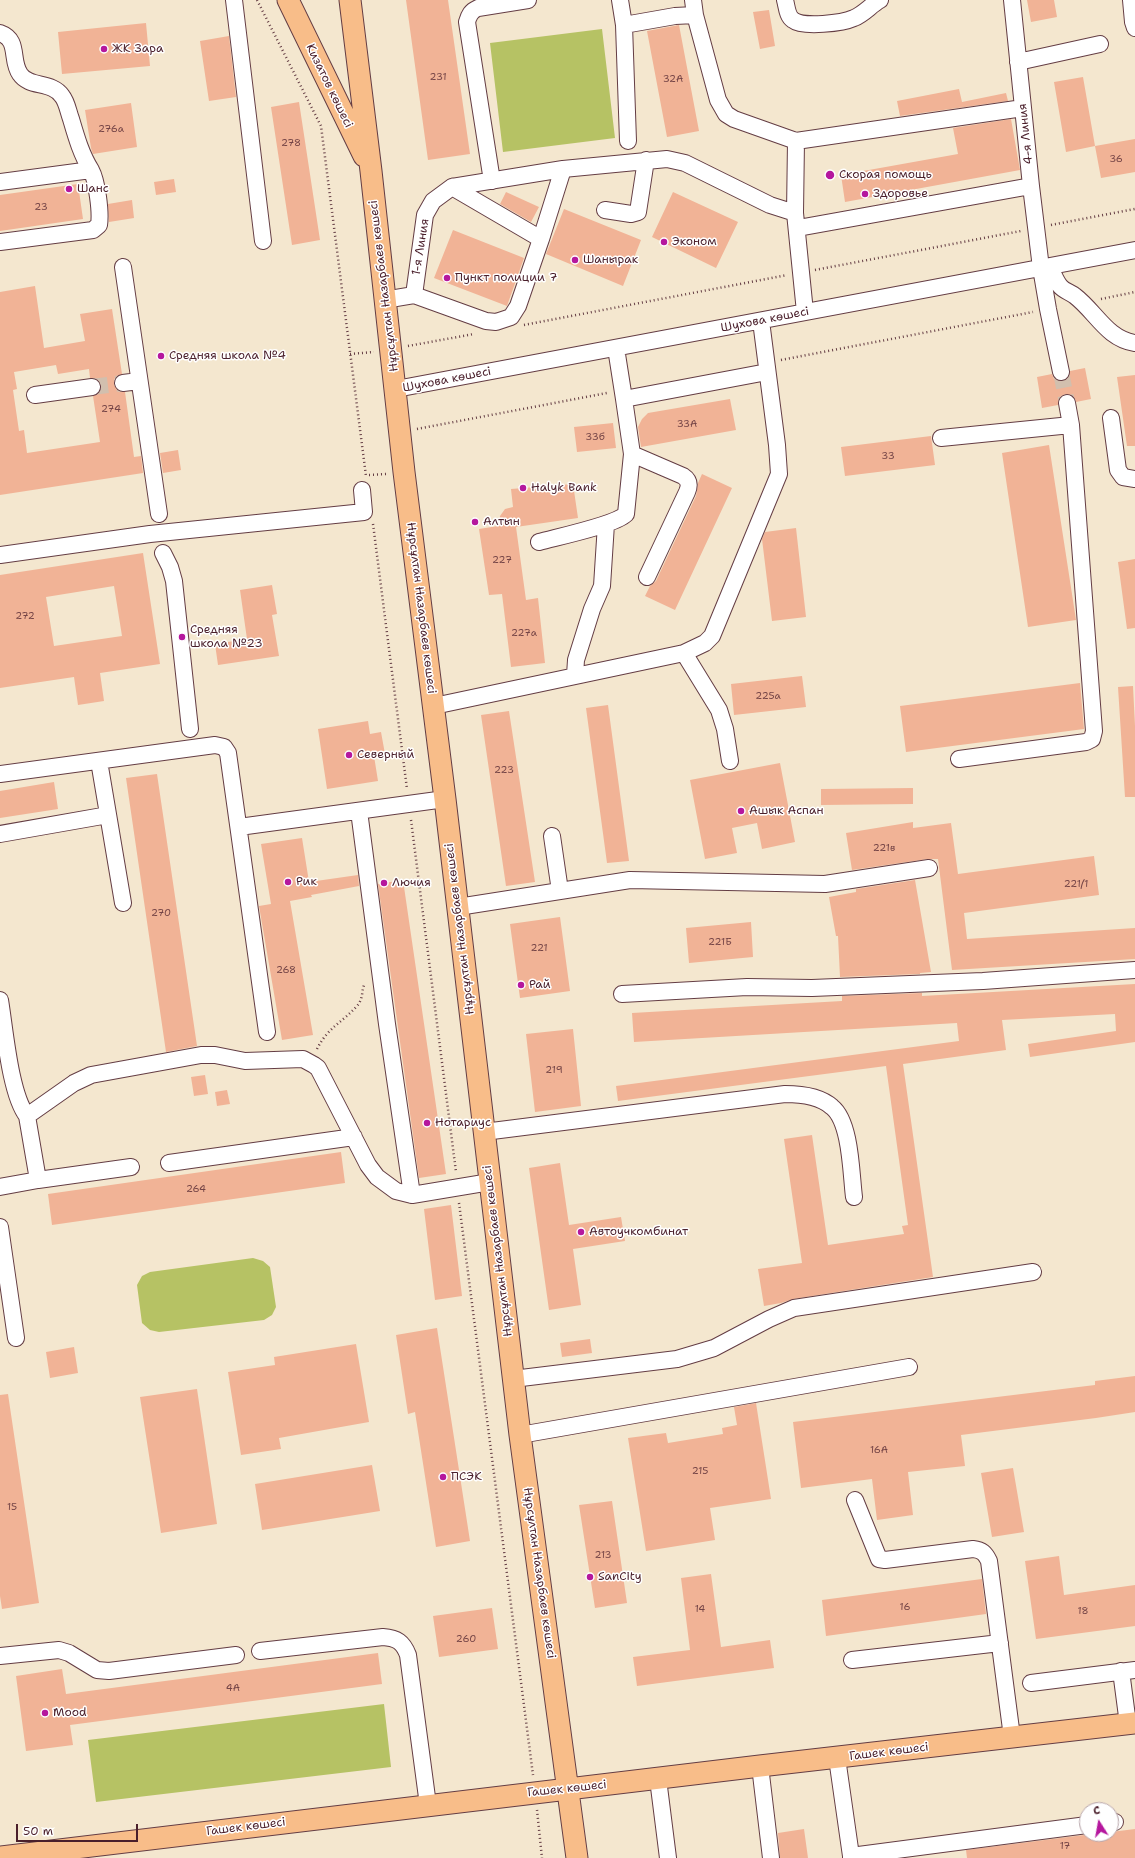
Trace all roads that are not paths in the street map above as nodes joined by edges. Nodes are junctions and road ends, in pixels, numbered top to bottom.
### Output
1 (234, 0) edge
2 (288, 0) edge
3 (350, 0) edge
4 (528, 0) edge
5 (620, 0) edge
6 (785, 0) edge
7 (880, 0) edge
8 (1012, 0) edge
9 (1131, 0) edge
10 (694, 8) edge
11 (624, 25) junction
12 (1135, 28) edge
13 (0, 33) edge
14 (1100, 44) dead end
15 (1018, 62) junction
16 (1023, 108) junction
17 (628, 141) dead end
18 (796, 141) junction
19 (646, 160) junction
20 (563, 169) junction
21 (91, 170) junction
22 (371, 171) junction
23 (492, 181) junction
24 (0, 182) edge
25 (1031, 186) junction
26 (452, 188) junction
27 (605, 210) dead end
28 (796, 220) junction
29 (541, 239) junction
30 (263, 241) dead end
31 (0, 242) edge
32 (1135, 250) edge
33 (123, 267) dead end
34 (1046, 267) junction
35 (414, 295) junction
36 (384, 300) junction
37 (805, 312) junction
38 (761, 321) junction
39 (1135, 343) edge
40 (616, 348) junction
41 (767, 372) junction
42 (1061, 372) tunnel mouth
43 (139, 381) junction
44 (123, 383) tunnel mouth
45 (92, 387) tunnel mouth
46 (396, 390) junction
47 (35, 395) dead end
48 (624, 399) junction
49 (1068, 403) tunnel mouth
50 (1111, 418) dead end
51 (1071, 425) junction
52 (941, 438) dead end
53 (632, 454) junction
54 (1135, 479) edge
55 (364, 486) road end
56 (159, 514) dead end
57 (606, 524) junction
58 (539, 542) dead end
59 (163, 553) dead end
60 (0, 555) edge
61 (647, 577) dead end
62 (684, 653) junction
63 (575, 676) junction
64 (434, 706) junction
65 (190, 729) dead end
66 (959, 759) dead end
67 (730, 760) dead end
68 (99, 761) junction
69 (0, 774) edge
70 (445, 799) junction
71 (359, 811) junction
72 (108, 815) junction
73 (239, 827) junction
74 (0, 834) edge
75 (552, 836) dead end
76 (929, 868) dead end
77 (560, 891) junction
78 (123, 903) dead end
79 (458, 907) junction
80 (1135, 970) edge
81 (622, 994) dead end
82 (0, 1000) edge
83 (267, 1032) dead end
84 (28, 1116) junction
85 (484, 1132) junction
86 (354, 1137) junction
87 (169, 1162) dead end
88 (131, 1167) dead end
89 (38, 1180) junction
90 (490, 1182) junction
91 (0, 1187) edge
92 (412, 1195) junction
93 (854, 1198) dead end
94 (0, 1227) edge
95 (1033, 1272) dead end
96 (16, 1338) dead end
97 (909, 1367) dead end
98 (513, 1379) junction
99 (520, 1435) junction
100 (855, 1500) dead end
101 (1000, 1643) junction
102 (260, 1651) dead end
103 (236, 1655) dead end
104 (0, 1656) edge
105 (852, 1660) dead end
106 (1128, 1671) edge
107 (1031, 1683) dead end
108 (1131, 1723) edge
109 (1012, 1737) junction
110 (837, 1758) junction
111 (760, 1766) junction
112 (658, 1779) junction
113 (569, 1790) junction
114 (428, 1805) junction
115 (1079, 1826) edge
116 (0, 1857) edge
117 (851, 1857) edge
118 (577, 1858) edge
119 (668, 1858) edge
120 (771, 1858) edge

1 - 30 street
2 - 22 main road, Кизатов көшесі
3 - 22 main road, Нұрсұлтан Назарбаев көшесі
4 - 23 street
5 - 11 street
6 - 7 street
8 - 15 street, 4-я Линия
9 - 12 street
10 - 11 street
10 - 18 street
11 - 17 street
13 - 21 street
14 - 15 street
15 - 16 street, 4-я Линия
16 - 18 street
16 - 25 street, 4-я Линия
18 - 28 street
19 - 20 street
19 - 27 street
19 - 28 street
20 - 23 street
20 - 29 street
21 - 24 street
21 - 31 street
22 - 36 main road, Нұрсұлтан Назарбаев көшесі
23 - 26 street
25 - 28 street
25 - 34 street, 4-я Линия
26 - 29 street
26 - 35 street, 1-я Линия
28 - 37 street
29 - 35 street
32 - 34 street, Шухова көшесі
33 - 43 street
34 - 37 street, Шухова көшесі
34 - 39 street
34 - 42 street, 4-я Линия
35 - 36 street
36 - 46 main road, Нұрсұлтан Назарбаев көшесі
37 - 38 street, Шухова көшесі
38 - 40 street, Шухова көшесі
38 - 41 street
40 - 46 street, Шухова көшесі
40 - 48 street
41 - 48 street
41 - 62 street
43 - 44 street
43 - 56 street
45 - 47 street
46 - 64 main road, Нұрсұлтан Назарбаев көшесі
48 - 53 street
49 - 51 street
50 - 54 street
51 - 52 street
51 - 66 street
53 - 57 street
53 - 61 street
55 - 60 street
57 - 58 street
57 - 63 street
59 - 65 street
62 - 63 street
62 - 67 street
63 - 64 street
64 - 70 main road, Нұрсұлтан Назарбаев көшесі
68 - 69 street
68 - 72 street
68 - 73 street
70 - 71 street
70 - 79 main road, Нұрсұлтан Назарбаев көшесі
71 - 73 street
71 - 92 street
72 - 74 street
72 - 78 street
73 - 83 street
75 - 77 street
76 - 77 street
77 - 79 street
79 - 85 main road, Нұрсұлтан Назарбаев көшесі
80 - 81 street
82 - 84 street
84 - 86 street
84 - 89 street
85 - 90 main road, Нұрсұлтан Назарбаев көшесі
85 - 93 street
86 - 87 street
86 - 92 street
88 - 89 street
89 - 91 street
90 - 92 street
90 - 98 main road, Нұрсұлтан Назарбаев көшесі
94 - 96 street
95 - 98 street
97 - 99 street
98 - 99 main road, Нұрсұлтан Назарбаев көшесі
99 - 113 main road, Нұрсұлтан Назарбаев көшесі
100 - 101 street
101 - 105 street
101 - 109 street
102 - 114 street
103 - 104 street
106 - 107 street
106 - 108 street
108 - 109 main road, Гашек көшесі
109 - 110 main road, Гашек көшесі
110 - 111 main road, Гашек көшесі
110 - 117 street
111 - 112 main road, Гашек көшесі
111 - 120 street
112 - 113 main road, Гашек көшесі
112 - 119 street
113 - 114 main road, Гашек көшесі
113 - 118 main road, Нұрсұлтан Назарбаев көшесі
114 - 116 main road, Гашек көшесі
115 - 117 street

